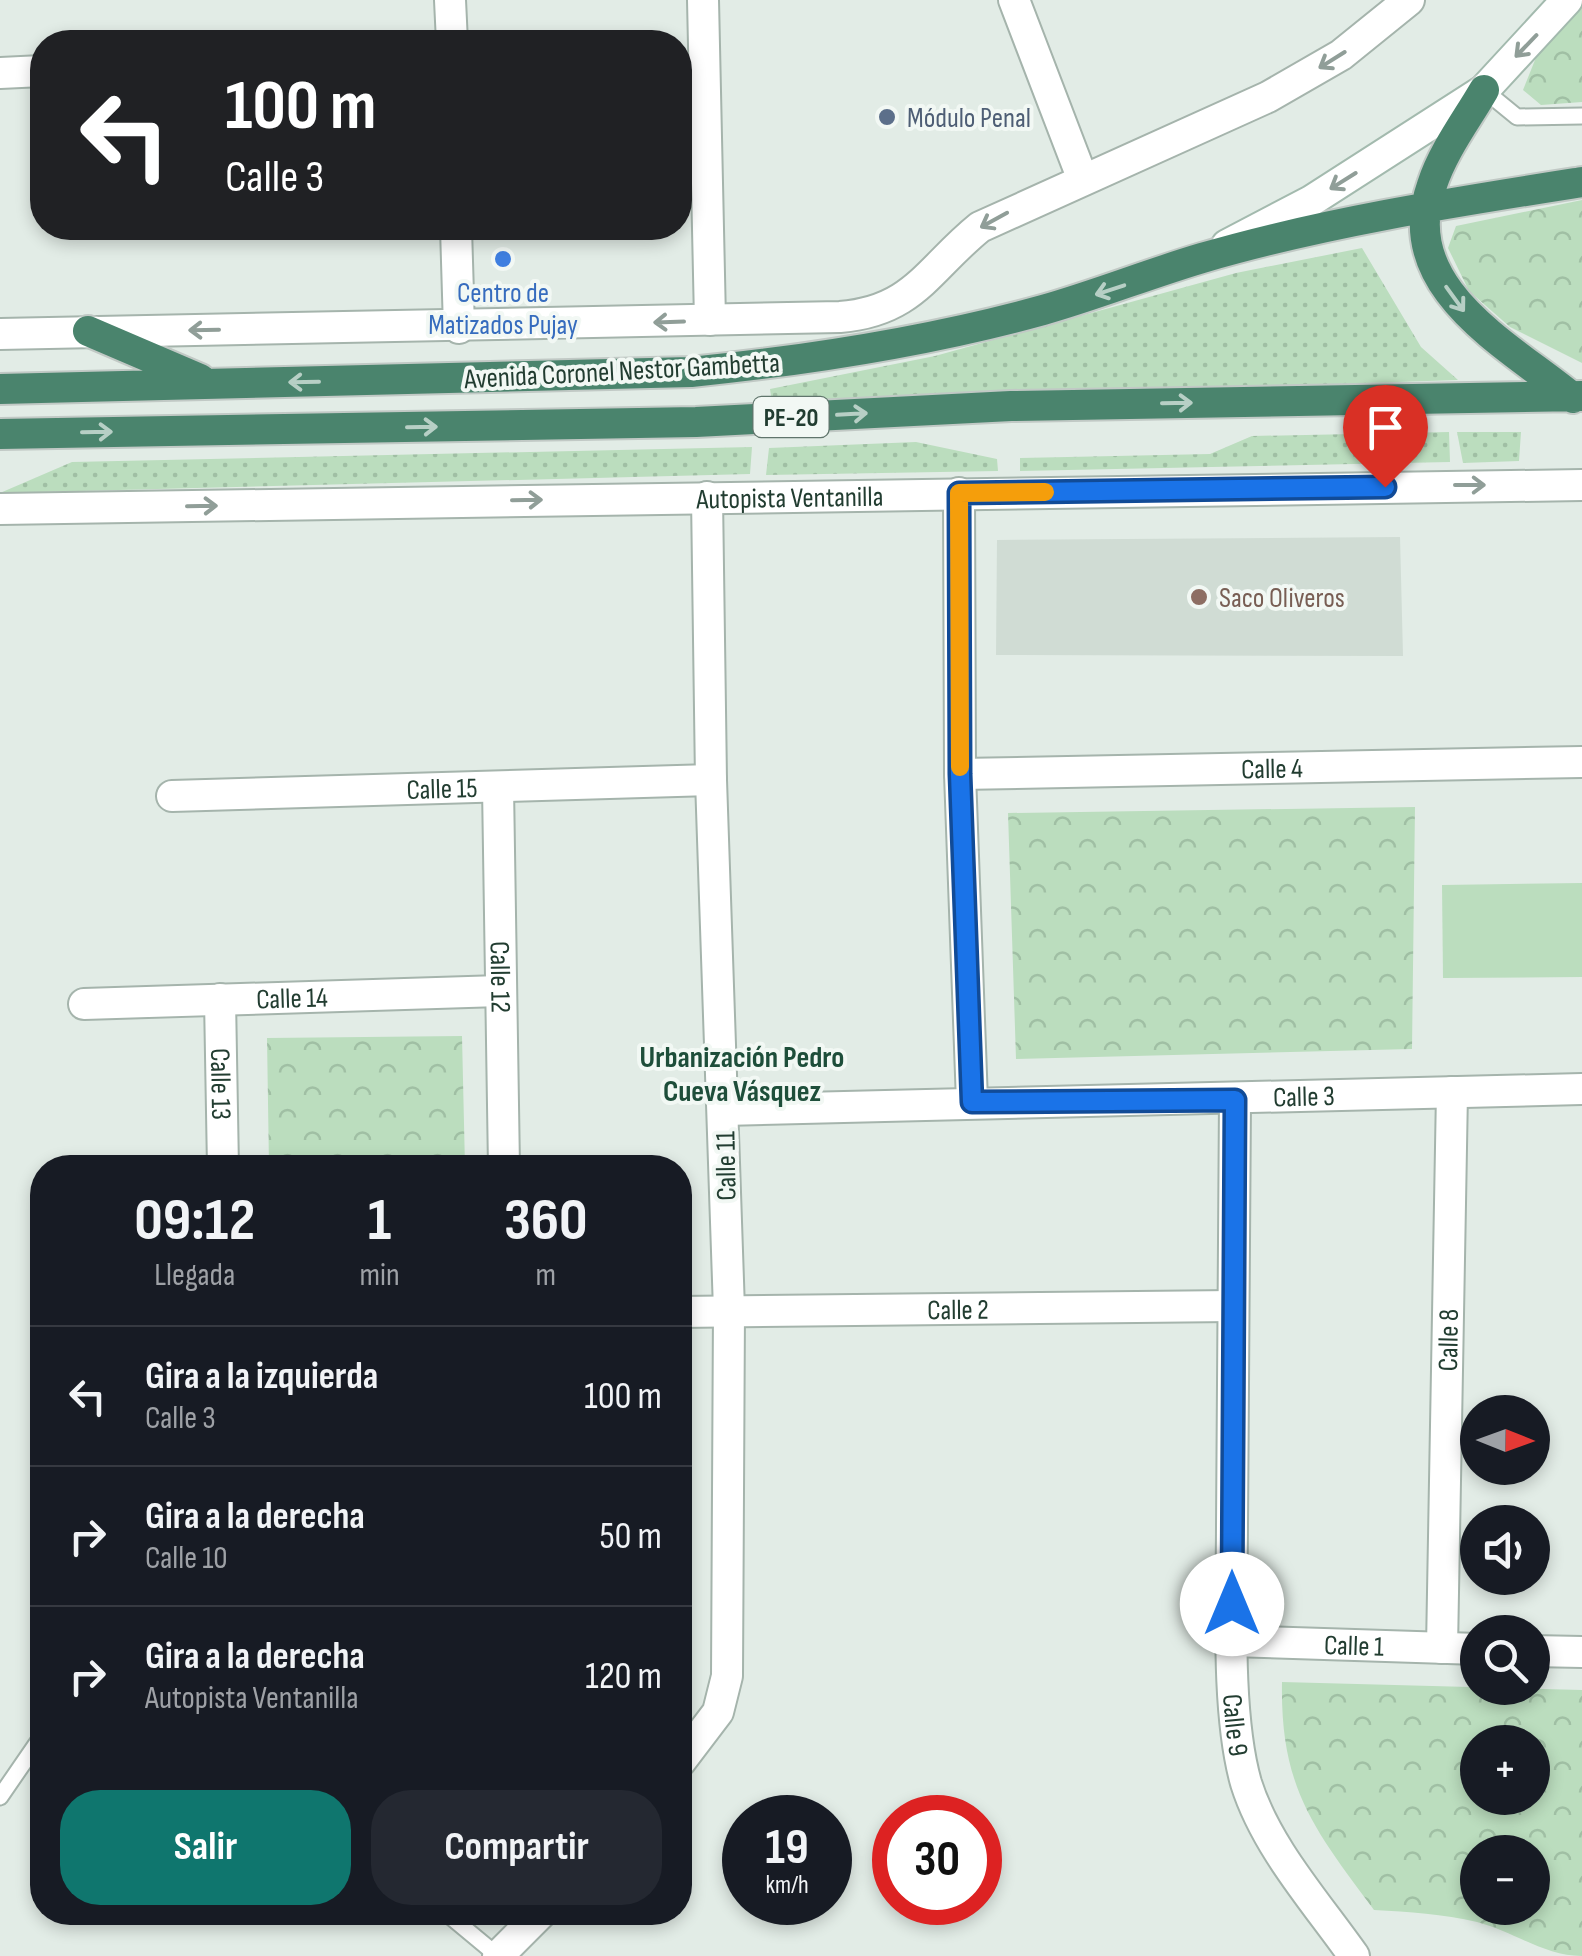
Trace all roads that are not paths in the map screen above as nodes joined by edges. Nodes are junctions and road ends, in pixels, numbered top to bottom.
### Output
1 (450, 0) edge
2 (703, 0) edge
3 (1014, 0) edge
4 (1409, 0) edge
5 (1566, 0) edge
6 (451, 30) edge
7 (0, 72) edge
8 (30, 72) edge
9 (1484, 90) junction
10 (1582, 116) edge
11 (1083, 180) junction
12 (1582, 182) edge
13 (1425, 209) junction
14 (456, 240) edge
15 (1202, 258) junction
16 (710, 320) junction
17 (459, 328) junction
18 (88, 332) junction
19 (0, 334) edge
20 (212, 384) junction
21 (0, 389) edge
22 (1578, 399) edge
23 (0, 434) edge
24 (1582, 485) edge
25 (959, 493) junction
26 (707, 497) junction
27 (0, 510) edge
28 (1582, 762) edge
29 (960, 774) junction
30 (710, 780) junction
31 (498, 787) junction
32 (172, 796) dead end
33 (500, 992) junction
34 (220, 1000) junction
35 (84, 1004) dead end
36 (1582, 1089) edge
37 (1452, 1092) junction
38 (1235, 1100) junction
39 (972, 1102) junction
40 (724, 1110) junction
41 (223, 1155) edge
42 (504, 1155) edge
43 (1233, 1306) junction
44 (728, 1310) junction
45 (692, 1312) edge
46 (1232, 1642) junction
47 (1442, 1648) junction
48 (1460, 1648) edge
49 (1550, 1651) edge
50 (1582, 1652) edge
51 (692, 1746) edge
52 (30, 1753) edge
53 (0, 1796) edge
54 (461, 1925) edge
55 (529, 1925) edge
56 (498, 1956) edge
57 (1354, 1956) edge

1 - 6 street
2 - 16 street
3 - 11 street
4 -> 11 street
5 -> 9 street
7 - 8 street
9 - 10 lane
9 - 13 highway
9 -> 15 street
11 -> 16 street
12 - 13 highway, Avenida Coronel Nestor Gambetta / PE-20
13 - 15 highway, Avenida Coronel Nestor Gambetta / PE-20
13 -> 22 highway
14 - 17 street
15 -> 20 highway, Avenida Coronel Nestor Gambetta / PE-20
16 -> 17 street
17 -> 18 street
18 - 19 street
18 - 20 highway
20 - 21 highway, Avenida Coronel Nestor Gambetta / PE-20
23 -> 22 highway, Avenida Coronel Nestor Gambetta / PE-20
25 -> 24 street, Autopista Ventanilla
25 - 26 street, Autopista Ventanilla
25 - 29 street
27 -> 26 street, Autopista Ventanilla
26 - 30 street, Calle 11
28 - 29 street, Calle 4
29 - 39 street
30 - 31 street, Calle 15
30 - 40 street, Calle 11
31 - 32 street, Calle 15
31 - 33 street, Calle 12
33 - 34 street, Calle 14
33 - 42 street, Calle 12
34 - 35 street, Calle 14
34 - 41 street, Calle 13
36 - 37 street, Calle 3
37 - 38 street, Calle 3
37 - 47 street, Calle 8
38 - 39 street, Calle 3
38 - 43 street, Calle 9
39 - 40 street, Calle 3
40 - 44 street, Calle 11
43 - 44 street, Calle 2
43 - 46 street, Calle 9
44 - 45 street, Calle 2
44 - 51 street, Calle 11
46 - 47 street, Calle 1
46 - 57 street, Calle 9
47 - 48 street, Calle 1
49 - 50 street
52 - 53 lane
54 - 56 lane
55 - 56 street

